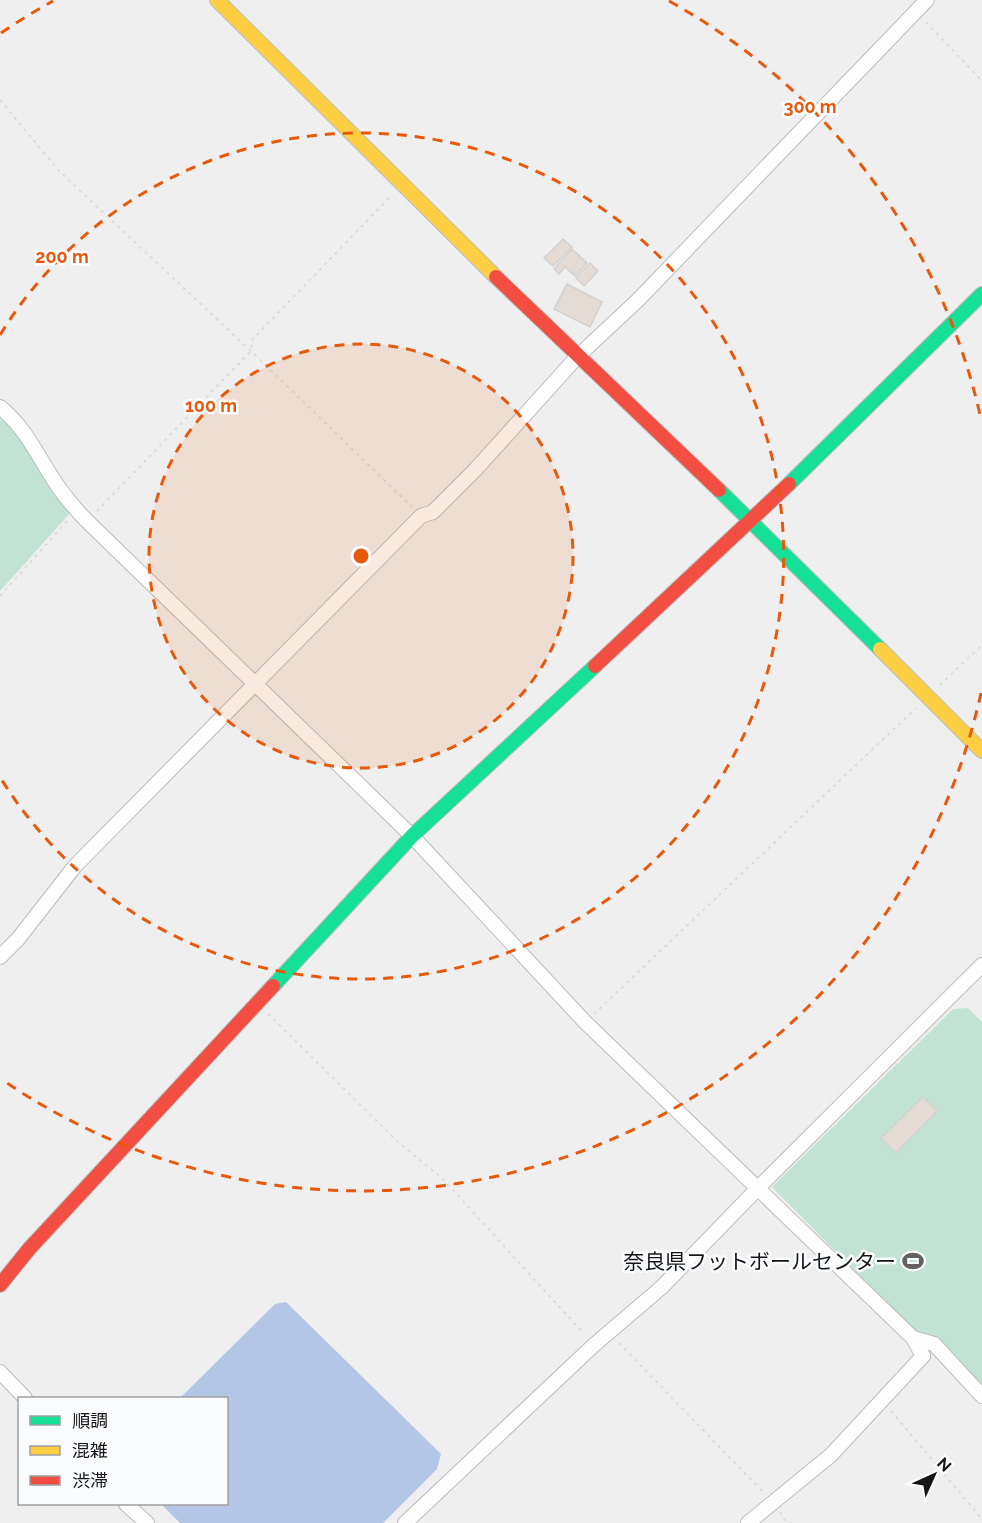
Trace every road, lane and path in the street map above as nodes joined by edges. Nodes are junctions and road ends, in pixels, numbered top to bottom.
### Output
1 (217, 0) edge
2 (927, 0) edge
3 (916, 11) junction
4 (982, 81) edge
5 (0, 100) edge
6 (403, 184) junction
7 (982, 294) edge
8 (251, 351) junction
9 (577, 357) junction
10 (0, 407) edge
11 (77, 510) junction
12 (421, 516) junction
13 (752, 521) junction
14 (87, 522) junction
15 (0, 596) edge
16 (982, 645) edge
17 (255, 683) junction
18 (927, 697) junction
19 (982, 751) edge
20 (412, 836) junction
21 (0, 957) edge
22 (982, 965) edge
23 (256, 1001) junction
24 (585, 1022) junction
25 (759, 1186) junction
26 (0, 1285) edge
27 (608, 1333) junction
28 (913, 1338) junction
29 (594, 1345) junction
30 (0, 1372) edge
31 (982, 1396) edge
32 (24, 1397) edge
33 (882, 1400) junction
34 (774, 1503) junction
35 (128, 1505) edge
36 (982, 1519) edge
37 (147, 1523) edge
38 (405, 1523) edge
39 (748, 1523) edge
40 (788, 1523) edge

1 - 6 street
2 - 3 street
3 - 4 path
3 - 9 street
5 - 8 path
6 - 8 path
6 - 9 street
7 - 13 street
8 - 12 path
8 - 14 path
9 - 12 street
9 - 13 street
10 - 11 street
11 - 14 street
11 - 15 path
12 - 17 street
13 - 18 street
13 - 20 street
14 - 17 street
16 - 18 path
17 - 20 street
17 - 21 street
18 - 19 street
18 - 24 path
20 - 23 street
20 - 24 street
22 - 25 street
23 - 26 street
23 - 29 path
24 - 25 street
25 - 27 street
25 - 28 street
27 - 29 street
27 - 34 path
28 - 31 street
28 - 33 street
29 - 38 street
30 - 32 street
33 - 34 street
33 - 36 path
34 - 39 street
34 - 40 path
35 - 37 street

